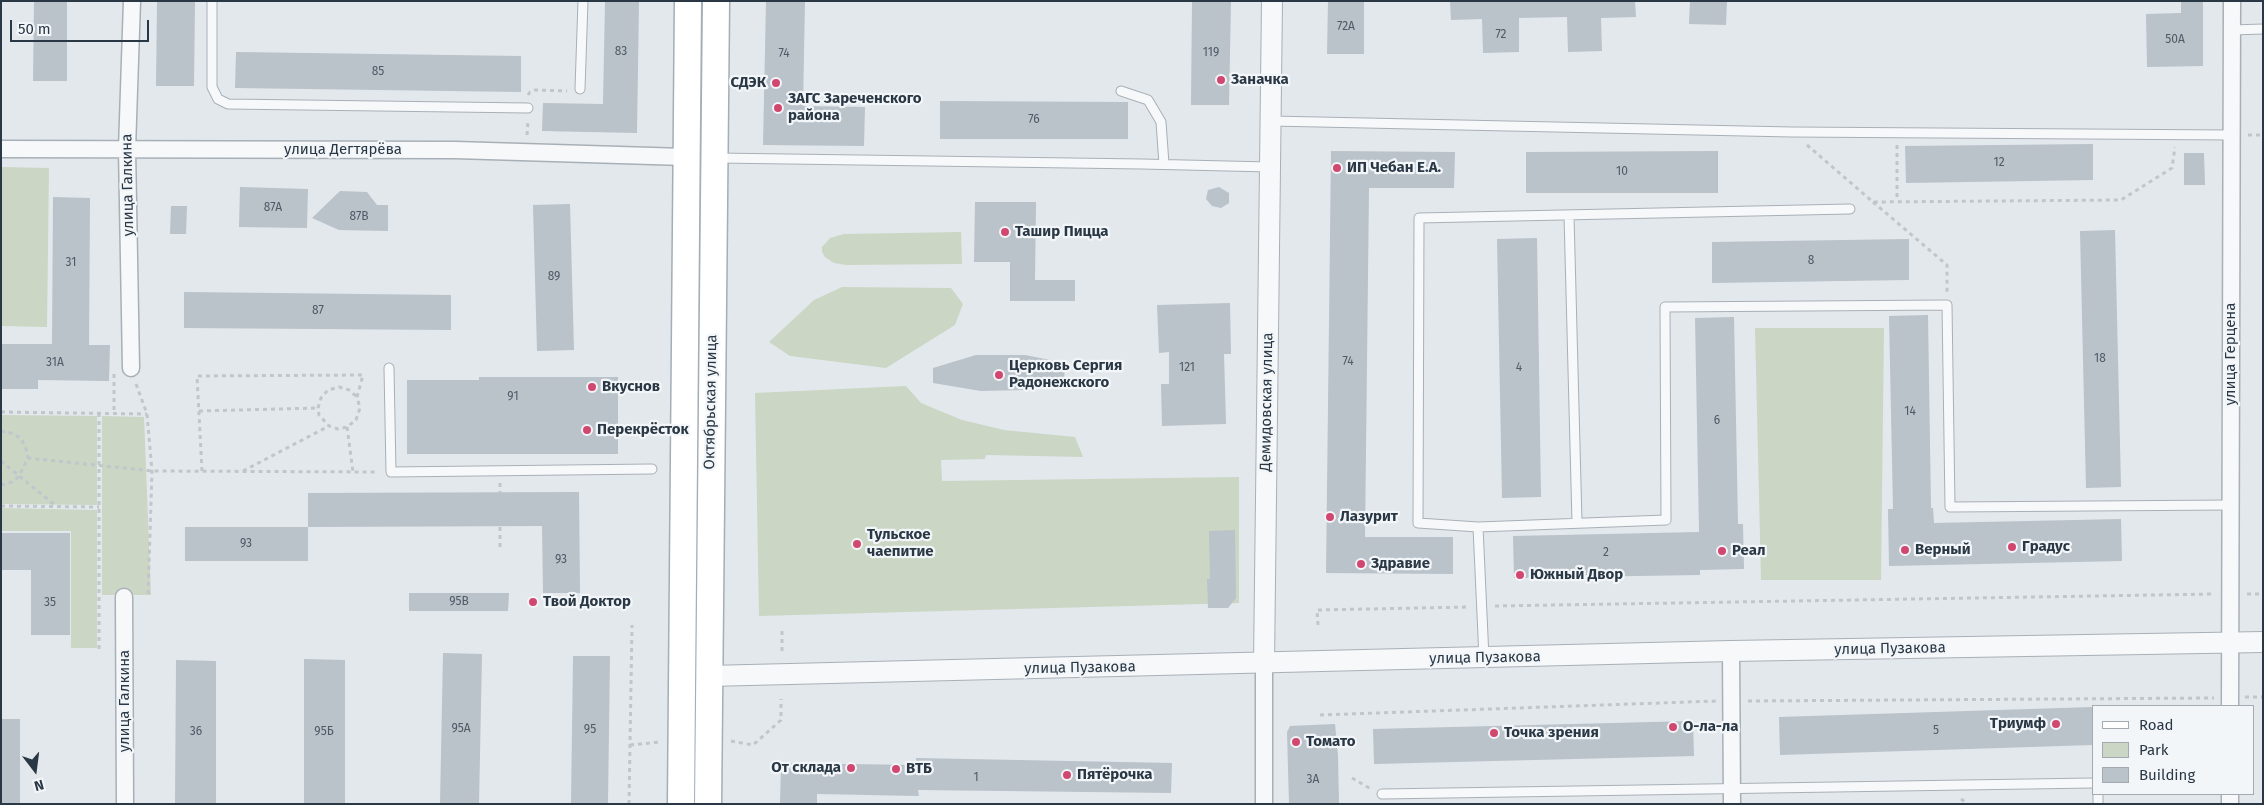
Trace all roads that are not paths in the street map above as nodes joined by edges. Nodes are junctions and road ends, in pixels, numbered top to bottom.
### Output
1 (132, 1) edge
2 (212, 1) edge
3 (583, 1) edge
4 (688, 1) edge
5 (716, 1) edge
6 (1272, 1) edge
7 (2232, 1) edge
8 (2263, 29) edge
9 (2232, 30) junction
10 (580, 89) dead end
11 (1121, 91) dead end
12 (528, 108) dead end
13 (1271, 121) junction
14 (2231, 135) junction
15 (1, 148) edge
16 (127, 149) junction
17 (685, 157) junction
18 (714, 158) junction
19 (1164, 164) junction
20 (1270, 167) junction
21 (1850, 209) dead end
22 (1569, 215) junction
23 (131, 368) road end
24 (390, 368) dead end
25 (652, 469) dead end
26 (2230, 505) junction
27 (1577, 523) junction
28 (1478, 527) junction
29 (124, 597) dead end
30 (682, 626) junction
31 (708, 626) junction
32 (2230, 642) junction
33 (2263, 642) edge
34 (1731, 652) junction
35 (1484, 658) junction
36 (1264, 663) junction
37 (708, 676) junction
38 (681, 677) junction
39 (2230, 702) edge
40 (2092, 783) edge
41 (1382, 794) road end
42 (1732, 797) edge
43 (125, 804) edge
44 (681, 804) edge
45 (708, 804) edge
46 (1264, 804) edge

1 - 16 street, улица Галкина
2 - 12 lane
3 - 10 lane
4 - 17 main road, Октябрьская улица
5 - 18 main road, Октябрьская улица
6 - 13 street, Демидовская улица
7 - 9 street, улица Герцена
8 - 9 lane
9 - 14 street, улица Герцена
11 - 19 lane
13 - 14 lane
13 - 20 street, Демидовская улица
14 - 26 street, улица Герцена
15 - 16 street, улица Дегтярёва
16 - 17 street, улица Дегтярёва
16 - 23 street, улица Галкина
17 - 30 main road, Октябрьская улица
18 - 19 lane
18 - 31 main road, Октябрьская улица
19 - 20 lane
20 - 36 street, Демидовская улица
21 - 22 lane
22 - 27 lane
22 - 28 lane
24 - 25 lane
26 - 27 lane
26 - 32 street, улица Герцена
27 - 28 lane
28 - 35 lane
29 - 43 street, улица Галкина
30 - 31 main road
30 - 38 main road, Октябрьская улица
31 - 37 main road, Октябрьская улица
32 - 33 street, улица Пузакова
32 - 34 street, улица Пузакова
32 - 39 street, улица Герцена
34 - 35 street, улица Пузакова
34 - 42 street
35 - 36 street, улица Пузакова
36 - 37 street, улица Пузакова
36 - 46 street, Демидовская улица
37 - 38 main road
37 - 45 main road, Октябрьская улица
38 - 44 main road, Октябрьская улица
40 - 42 lane
41 - 42 lane

